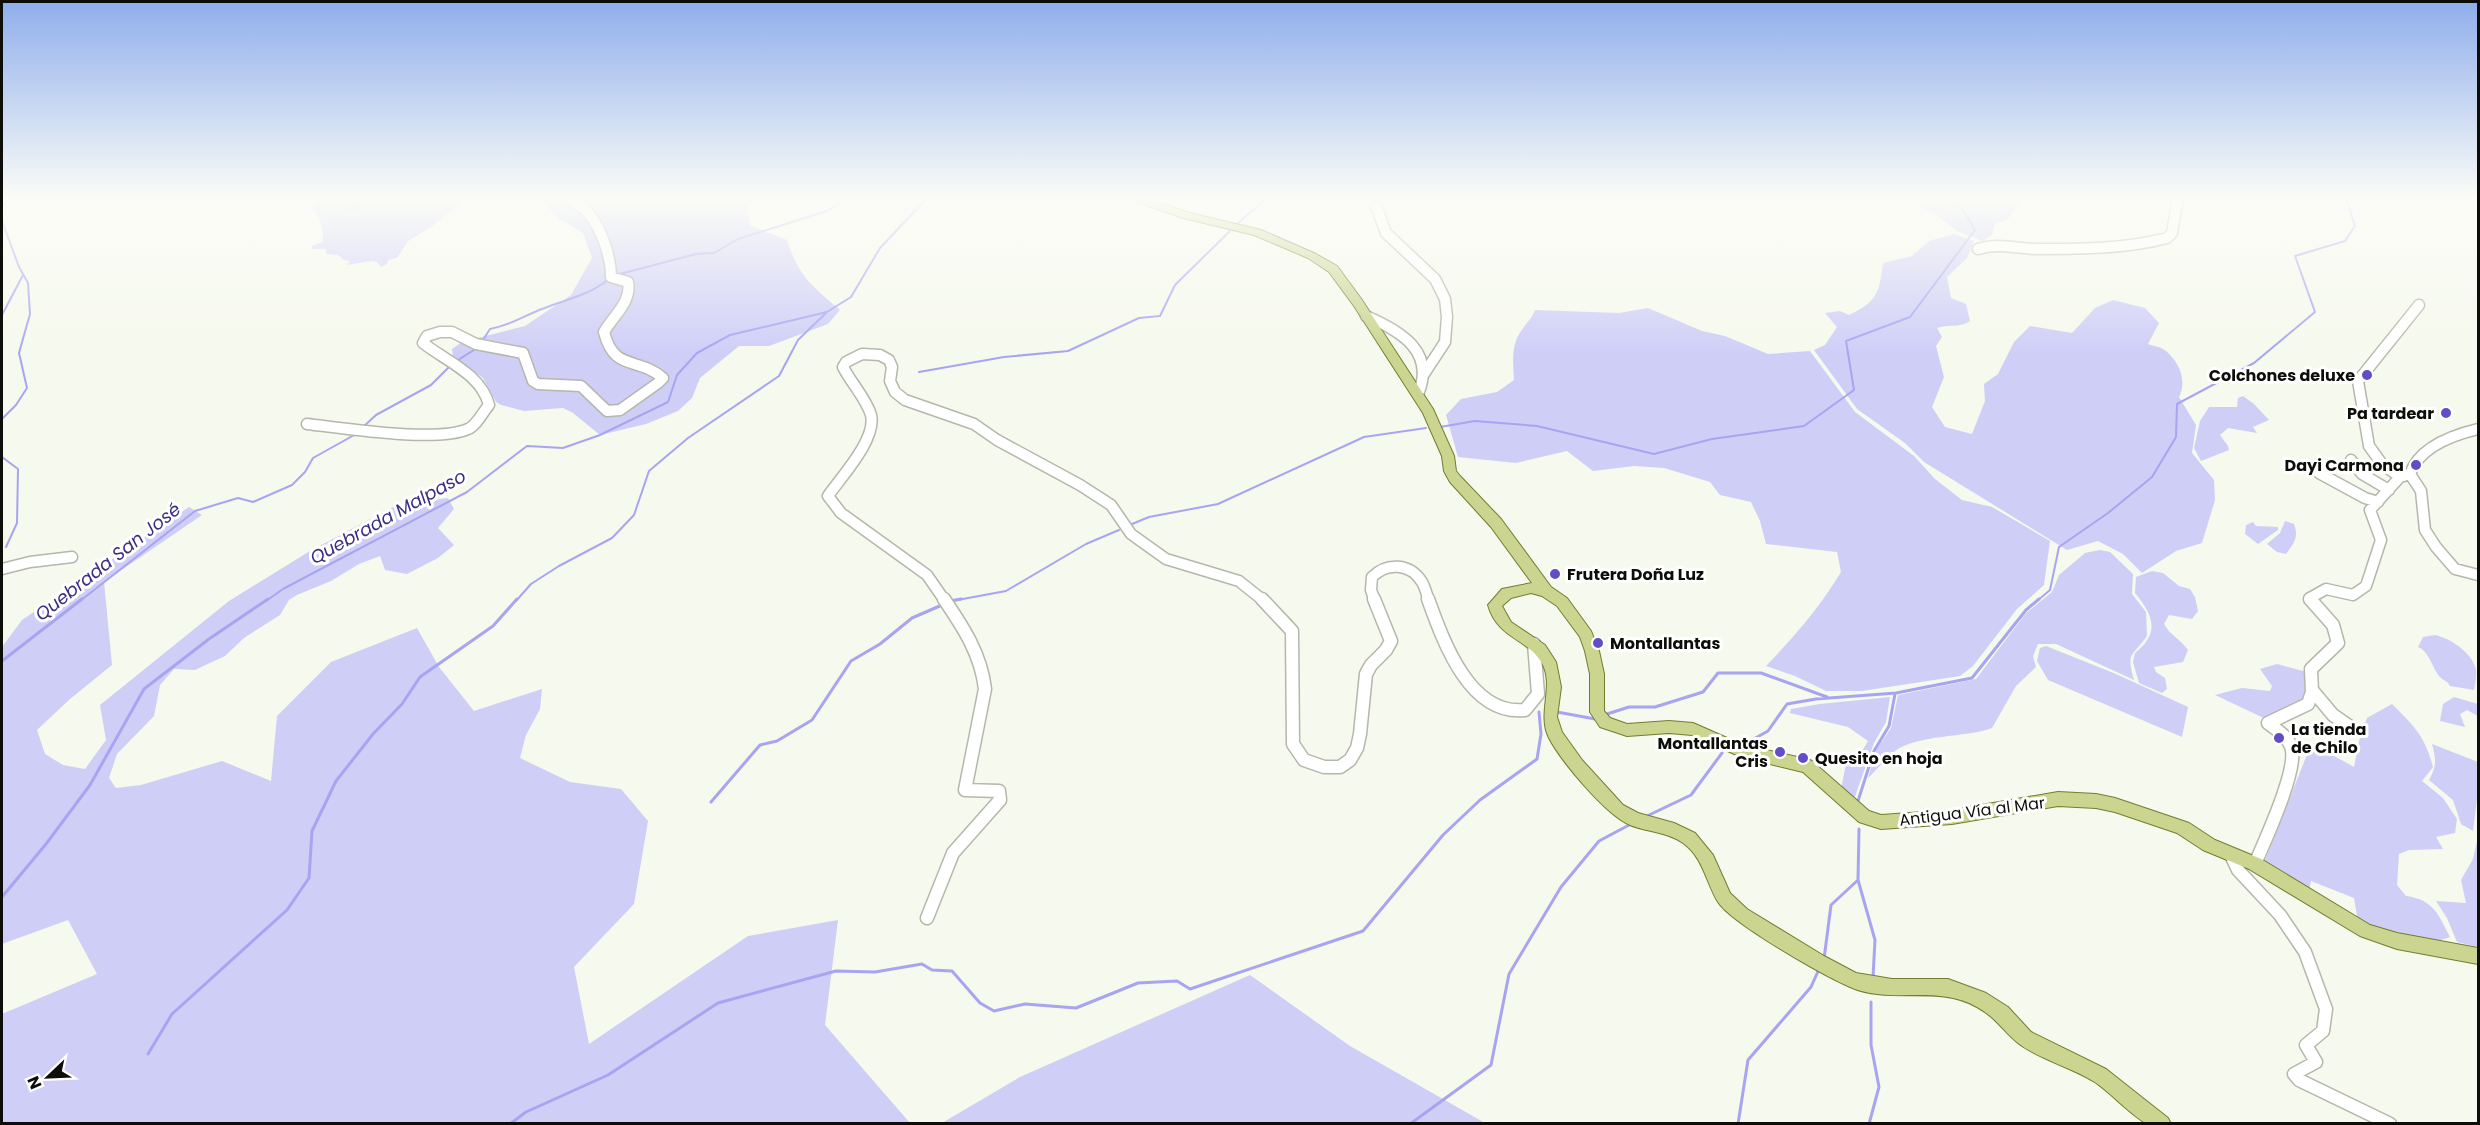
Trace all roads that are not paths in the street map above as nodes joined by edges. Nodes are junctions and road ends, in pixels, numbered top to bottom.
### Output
1 (606, 250) edge
2 (1297, 250) edge
3 (1404, 250) edge
4 (2419, 305) dead end
5 (1366, 316) junction
6 (1424, 374) junction
7 (1418, 394) junction
8 (307, 424) dead end
9 (2478, 429) edge
10 (2351, 460) dead end
11 (2319, 473) dead end
12 (2405, 476) junction
13 (2389, 490) junction
14 (2378, 502) junction
15 (72, 557) dead end
16 (2, 569) edge
17 (2478, 574) edge
18 (1546, 591) junction
19 (1534, 644) junction
20 (2312, 690) junction
21 (2353, 729) dead end
22 (2231, 855) junction
23 (2255, 864) junction
24 (927, 918) dead end
25 (2478, 956) edge
26 (2162, 1124) edge
27 (2390, 1124) edge

1 - 8 street
2 - 5 main road, Antigua Vía al Mar
3 - 6 street
4 - 12 street
5 - 6 street
5 - 7 main road, Antigua Vía al Mar
6 - 7 street
7 - 18 main road, Antigua Vía al Mar
9 - 12 street
10 - 13 street
11 - 14 street
12 - 13 street
12 - 17 street
13 - 14 street
14 - 20 street
15 - 16 street
18 - 19 main road
18 - 22 main road, Antigua Vía al Mar
19 - 24 street
19 - 26 main road
20 - 21 street
20 - 23 street
22 - 23 main road, Antigua Vía al Mar
22 - 27 street
23 - 25 main road, Antigua Vía al Mar

